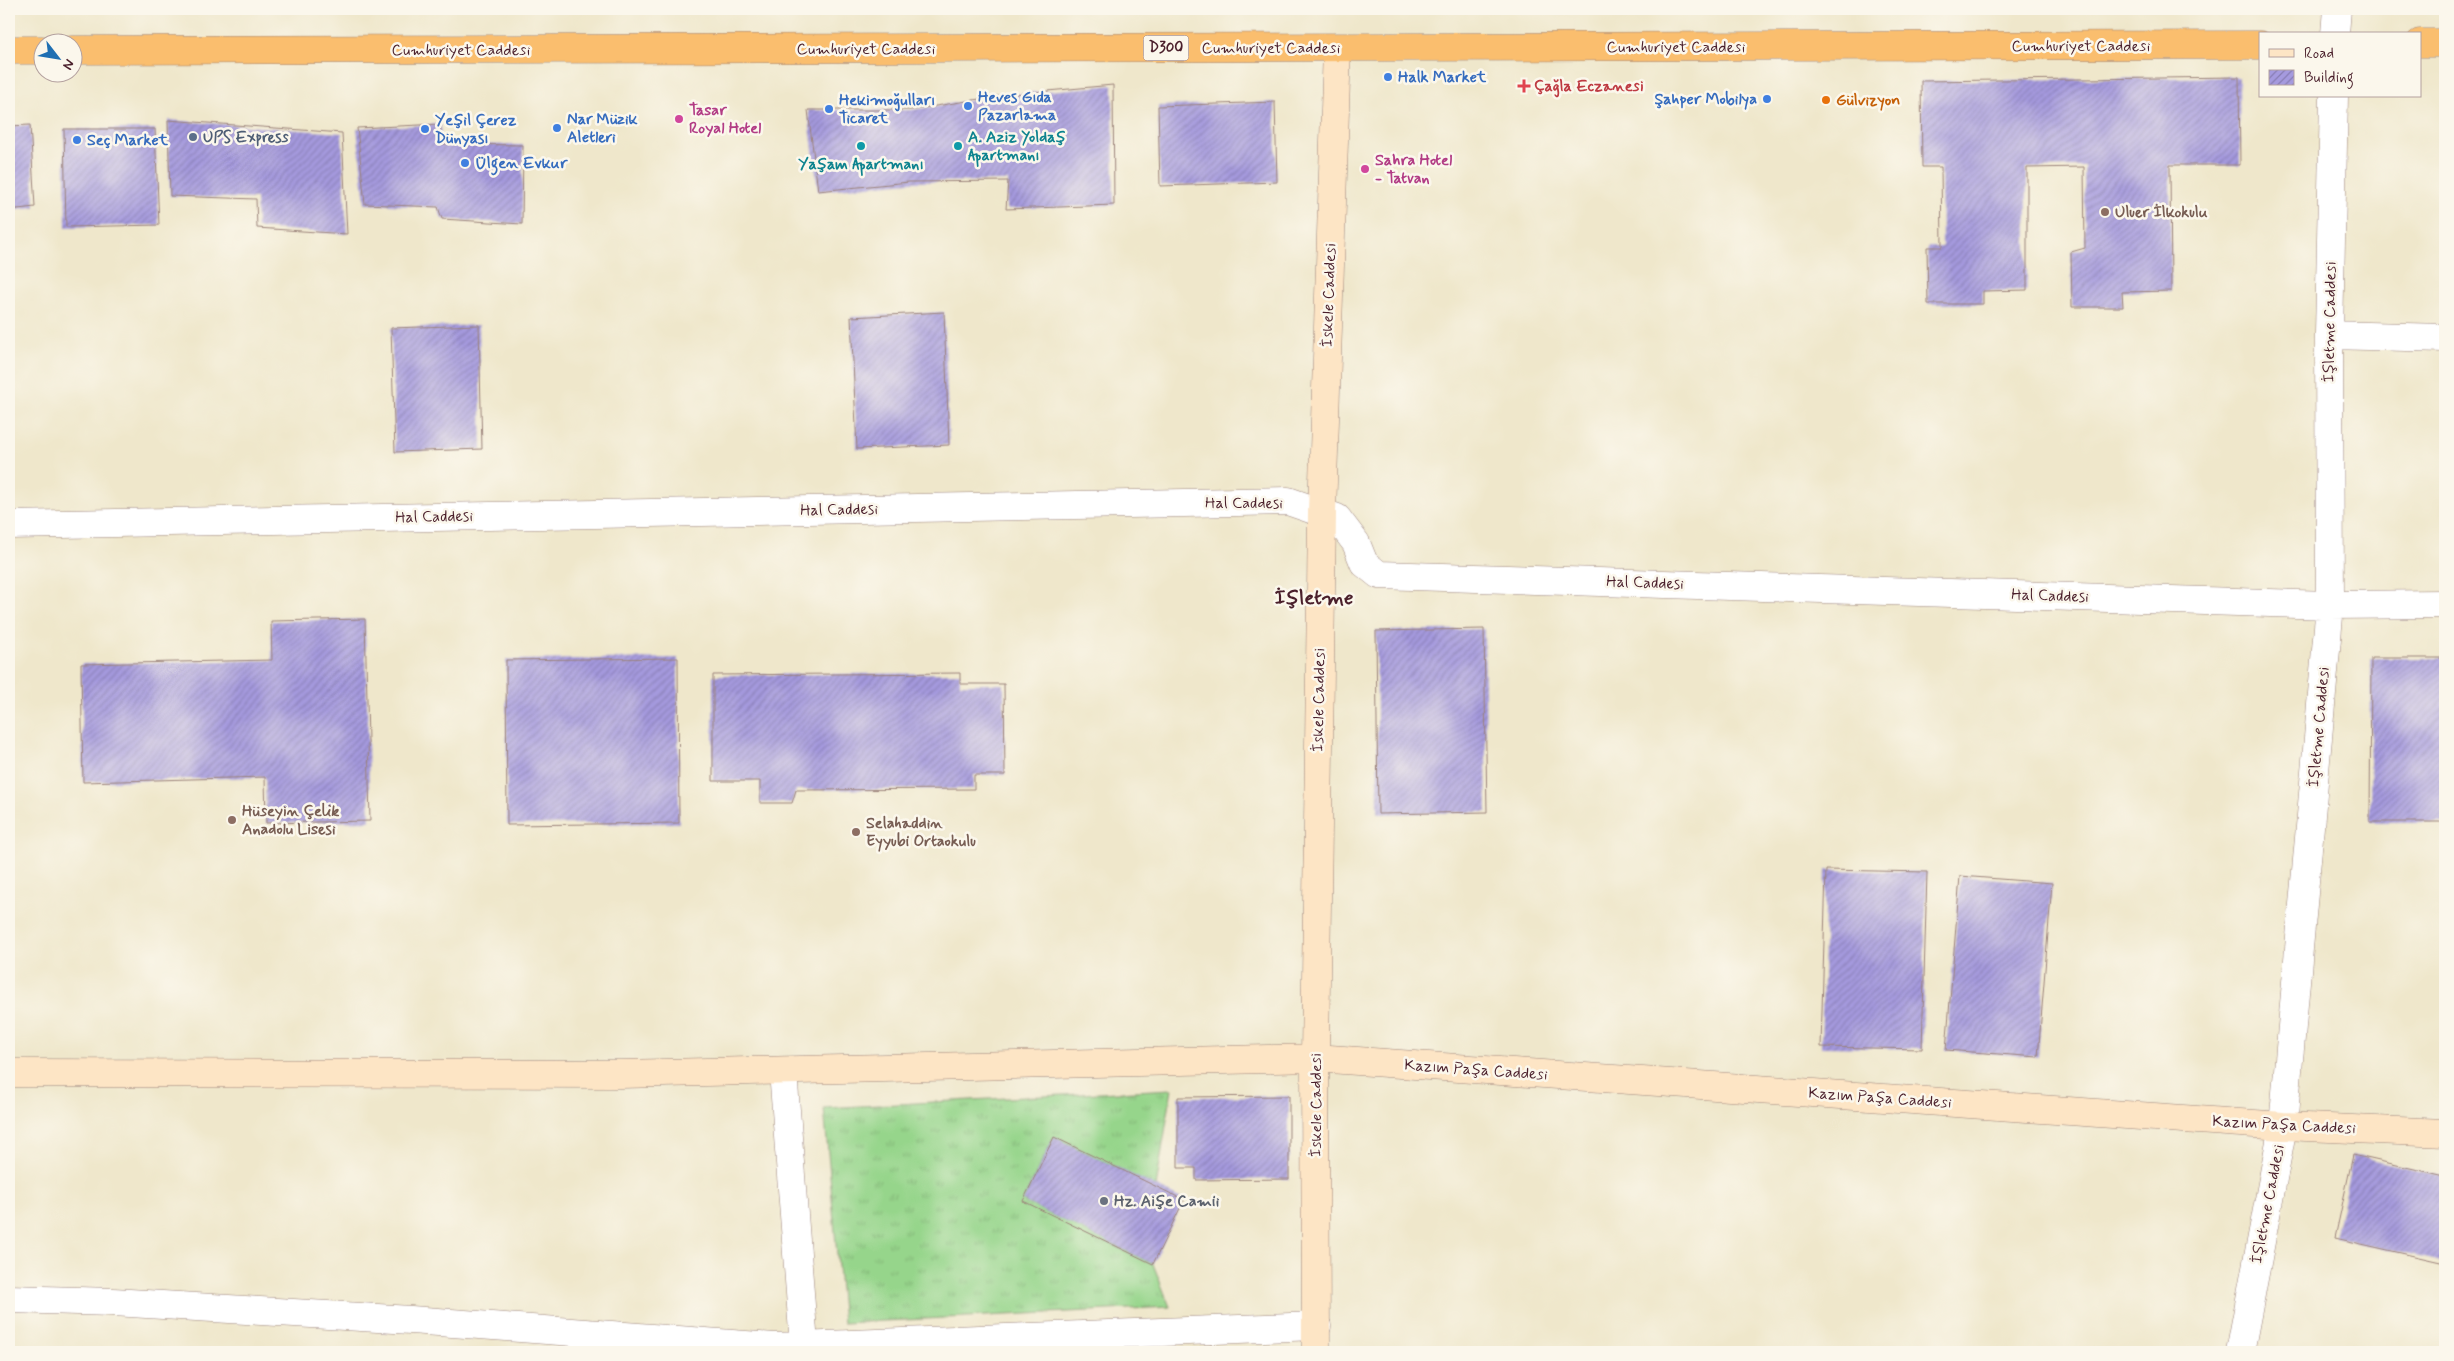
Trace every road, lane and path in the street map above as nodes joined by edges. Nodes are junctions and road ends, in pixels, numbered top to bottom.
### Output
1 (2337, 9) edge
2 (2335, 32) edge
3 (2422, 43) edge
4 (2445, 43) edge
5 (2259, 46) edge
6 (1337, 48) junction
7 (9, 50) edge
8 (32, 50) edge
9 (82, 50) edge
10 (2334, 98) edge
11 (2329, 335) junction
12 (2445, 338) edge
13 (1322, 513) junction
14 (9, 525) edge
15 (2445, 604) edge
16 (2330, 605) junction
17 (1315, 1058) junction
18 (783, 1071) junction
19 (9, 1073) edge
20 (2284, 1126) junction
21 (2445, 1133) edge
22 (9, 1299) edge
23 (1317, 1326) junction
24 (804, 1345) junction
25 (1316, 1352) edge
26 (2240, 1352) edge

1 - 2 street
3 - 4 highway
5 - 6 highway, Cumhuriyet Caddesi / D300
6 - 9 highway, Cumhuriyet Caddesi / D300
6 - 13 street, İskele Caddesi
7 - 8 highway
10 - 11 street, İşletme Caddesi
11 - 12 street
11 - 16 street, İşletme Caddesi
13 - 14 street, Hal Caddesi
13 - 16 street, Hal Caddesi
13 - 17 street, İskele Caddesi
15 - 16 street, Hal Caddesi
16 - 20 street, İşletme Caddesi
17 - 18 street, Kazım Paşa Caddesi
17 - 20 street, Kazım Paşa Caddesi
17 - 23 street, İskele Caddesi
18 - 19 street, Kazım Paşa Caddesi
18 - 24 street
20 - 21 street, Kazım Paşa Caddesi
20 - 26 street, İşletme Caddesi
22 - 24 street
23 - 24 street
23 - 25 street, İskele Caddesi

